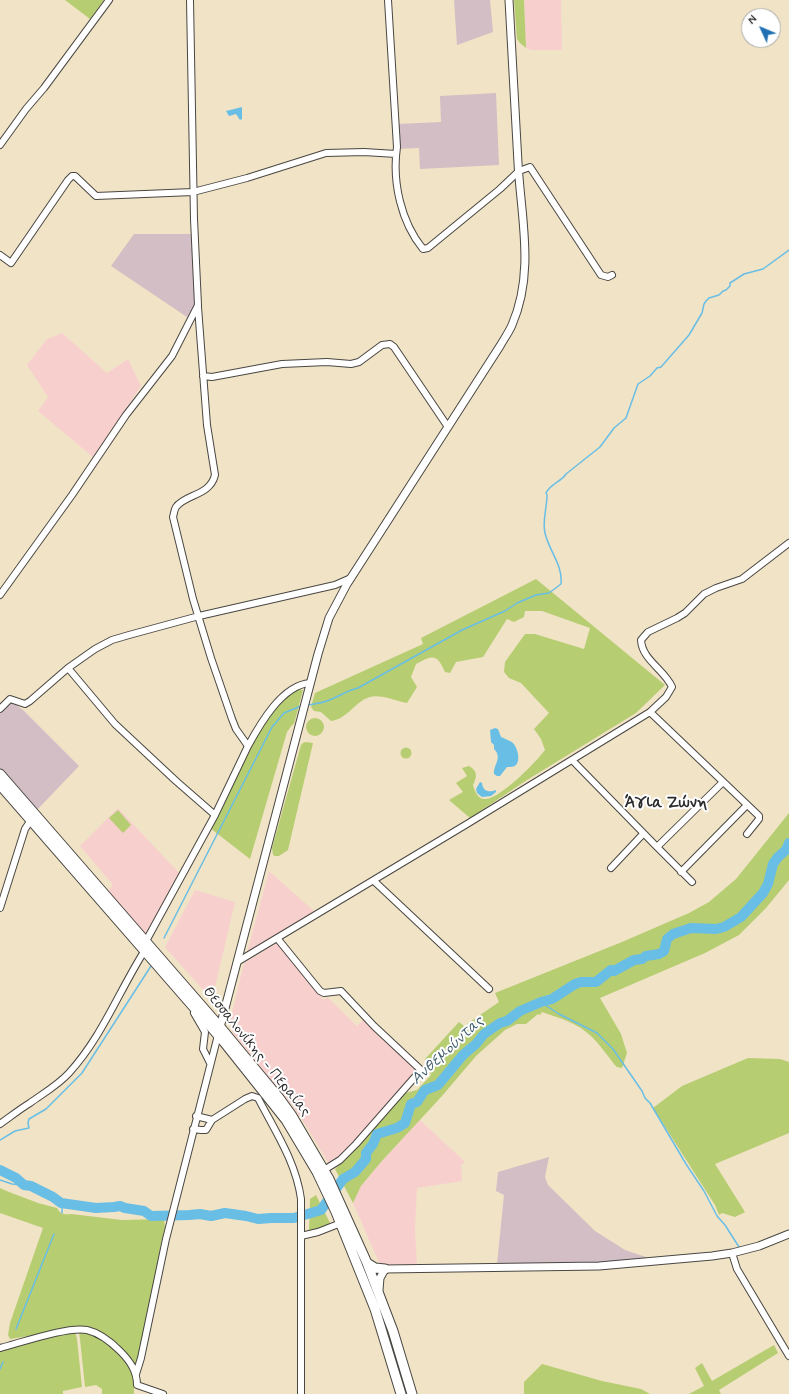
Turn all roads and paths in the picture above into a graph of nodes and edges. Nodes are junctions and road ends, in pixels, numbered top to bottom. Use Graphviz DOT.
graph roads {
  1 [pos="109,0"];
  2 [pos="190,0"];
  3 [pos="388,0"];
  4 [pos="509,0"];
  5 [pos="0,145"];
  6 [pos="396,154"];
  7 [pos="518,171"];
  8 [pos="194,192"];
  9 [pos="0,255"];
  10 [pos="612,275"];
  11 [pos="198,305"];
  12 [pos="203,376"];
  13 [pos="448,427"];
  14 [pos="789,543"];
  15 [pos="351,578"];
  16 [pos="330,586"];
  17 [pos="0,595"];
  18 [pos="340,597"];
  19 [pos="199,616"];
  20 [pos="68,668"];
  21 [pos="310,683"];
  22 [pos="0,709"];
  23 [pos="650,712"];
  24 [pos="248,746"];
  25 [pos="572,760"];
  26 [pos="0,774"];
  27 [pos="723,782"];
  28 [pos="0,785"];
  29 [pos="747,805"];
  30 [pos="214,815"];
  31 [pos="31,820"];
  32 [pos="643,834"];
  33 [pos="747,834"];
  34 [pos="657,847"];
  35 [pos="611,868"];
  36 [pos="681,872"];
  37 [pos="374,881"];
  38 [pos="692,882"];
  39 [pos="0,908"];
  40 [pos="277,938"];
  41 [pos="147,948"];
  42 [pos="237,962"];
  43 [pos="175,985"];
  44 [pos="489,989"];
  45 [pos="219,1031"];
  46 [pos="210,1063"];
  47 [pos="196,1116"];
  48 [pos="212,1120"];
  49 [pos="0,1124"];
  50 [pos="193,1128"];
  51 [pos="324,1170"];
  52 [pos="326,1182"];
  53 [pos="340,1210"];
  54 [pos="341,1223"];
  55 [pos="789,1234"];
  56 [pos="301,1236"];
  57 [pos="732,1253"];
  58 [pos="367,1263"];
  59 [pos="385,1269"];
  60 [pos="379,1292"];
  61 [pos="0,1348"];
  62 [pos="789,1356"];
  63 [pos="136,1374"];
  64 [pos="163,1394"];
  65 [pos="301,1394"];
  66 [pos="401,1394"];
  67 [pos="412,1394"];
  1 -- 5 [label="street"];
  2 -- 8 [label="street"];
  3 -- 6 [label="street"];
  4 -- 7 [label="street"];
  6 -- 7 [label="street"];
  6 -- 8 [label="street"];
  7 -- 10 [label="street"];
  7 -- 13 [label="street"];
  8 -- 9 [label="street"];
  8 -- 11 [label="street"];
  11 -- 12 [label="street"];
  11 -- 17 [label="street"];
  12 -- 13 [label="street"];
  12 -- 19 [label="street"];
  13 -- 15 [label="street"];
  14 -- 23 [label="street"];
  15 -- 16 [label="street"];
  15 -- 18 [label="street"];
  16 -- 18 [label="street"];
  16 -- 19 [label="street"];
  18 -- 21 [label="street"];
  19 -- 20 [label="street"];
  19 -- 24 [label="street"];
  20 -- 22 [label="street"];
  20 -- 30 [label="street"];
  21 -- 24 [label="street"];
  21 -- 42 [label="street"];
  23 -- 25 [label="street"];
  23 -- 27 [label="street"];
  24 -- 30 [label="street"];
  25 -- 32 [label="street"];
  25 -- 37 [label="street"];
  26 -- 41 [label="main road, Θεσσαλονίκης - Περαίας"];
  27 -- 29 [label="street"];
  27 -- 34 [label="street"];
  28 -- 31 [label="main road, Θεσσαλονίκης - Περαίας"];
  29 -- 33 [label="street"];
  29 -- 36 [label="street"];
  30 -- 41 [label="street"];
  31 -- 39 [label="street"];
  31 -- 41 [label="main road, Θεσσαλονίκης - Περαίας"];
  32 -- 34 [label="street"];
  32 -- 35 [label="street"];
  34 -- 36 [label="street"];
  36 -- 38 [label="street"];
  37 -- 40 [label="street"];
  37 -- 44 [label="street"];
  40 -- 42 [label="street"];
  40 -- 51 [label="street"];
  41 -- 43 [label="main road, Θεσσαλονίκης - Περαίας"];
  41 -- 45 [label="main road, Θεσσαλονίκης - Περαίας"];
  41 -- 49 [label="street"];
  42 -- 45 [label="street"];
  43 -- 45 [label="main road, Θεσσαλονίκης - Περαίας"];
  43 -- 46 [label="street"];
  45 -- 46 [label="street"];
  45 -- 51 [label="main road, Θεσσαλονίκης - Περαίας"];
  45 -- 52 [label="main road, Θεσσαλονίκης - Περαίας"];
  46 -- 47 [label="street"];
  47 -- 48 [label="street"];
  47 -- 50 [label="street"];
  48 -- 50 [label="street"];
  48 -- 56 [label="street"];
  50 -- 63 [label="street"];
  51 -- 52 [label="main road, Θεσσαλονίκης - Περαίας"];
  52 -- 53 [label="main road, Θεσσαλονίκης - Περαίας"];
  53 -- 54 [label="main road, Θεσσαλονίκης - Περαίας"];
  53 -- 58 [label="main road, Θεσσαλονίκης - Περαίας"];
  54 -- 56 [label="street"];
  54 -- 66 [label="main road, Θεσσαλονίκης - Περαίας"];
  55 -- 57 [label="street"];
  56 -- 65 [label="street"];
  57 -- 59 [label="street"];
  57 -- 62 [label="street"];
  58 -- 59 [label="main road"];
  58 -- 60 [label="main road, Θεσσαλονίκης - Περαίας"];
  59 -- 60 [label="street"];
  60 -- 67 [label="main road, Θεσσαλονίκης - Περαίας"];
  61 -- 63 [label="street"];
  63 -- 64 [label="street"];
}
